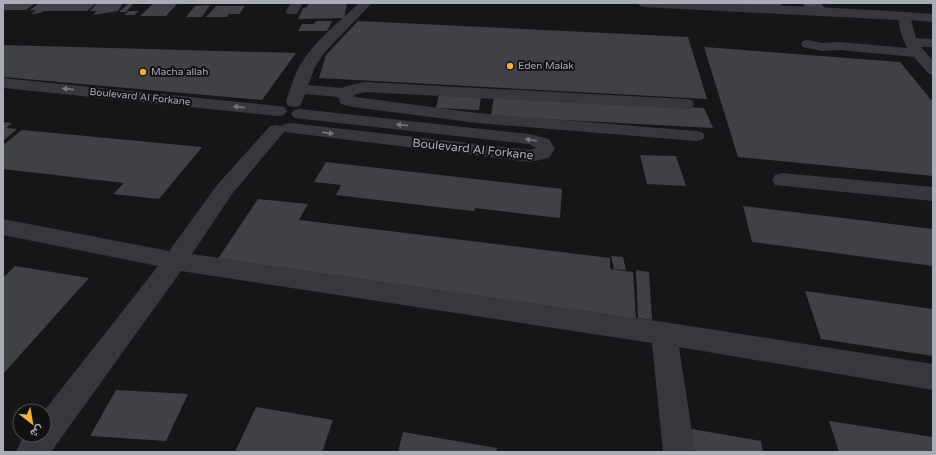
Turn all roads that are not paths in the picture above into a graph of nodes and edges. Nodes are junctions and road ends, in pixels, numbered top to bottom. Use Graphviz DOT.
graph roads {
  1 [pos="366,3"];
  2 [pos="644,3"];
  3 [pos="904,17"];
  4 [pos="933,18"];
  5 [pos="933,43"];
  6 [pos="808,44"];
  7 [pos="914,47"];
  8 [pos="933,70"];
  9 [pos="3,83"];
  10 [pos="299,90"];
  11 [pos="346,93"];
  12 [pos="3,96"];
  13 [pos="686,104"];
  14 [pos="284,120"];
  15 [pos="696,136"];
  16 [pos="782,180"];
  17 [pos="933,194"];
  18 [pos="3,227"];
  19 [pos="175,261"];
  20 [pos="664,333"];
  21 [pos="933,376"];
  22 [pos="32,452"];
  23 [pos="679,452"];
  1 -- 10 [label="street"];
  2 -- 3 [label="street"];
  3 -- 4 [label="street"];
  3 -- 7 [label="street"];
  5 -- 7 [label="street"];
  6 -- 7 [label="street"];
  7 -- 8 [label="street"];
  14 -- 9 [label="street, Boulevard Al Forkane, one-way"];
  10 -- 11 [label="street"];
  10 -- 14 [label="street"];
  11 -- 13 [label="street"];
  11 -- 15 [label="street"];
  12 -- 14 [label="street, Boulevard Al Forkane"];
  14 -- 14 [label="street, Boulevard Al Forkane, one-way"];
  14 -- 19 [label="street"];
  16 -- 17 [label="street"];
  18 -- 19 [label="street"];
  19 -- 20 [label="street"];
  19 -- 22 [label="street"];
  20 -- 21 [label="street"];
  20 -- 23 [label="street"];
}
